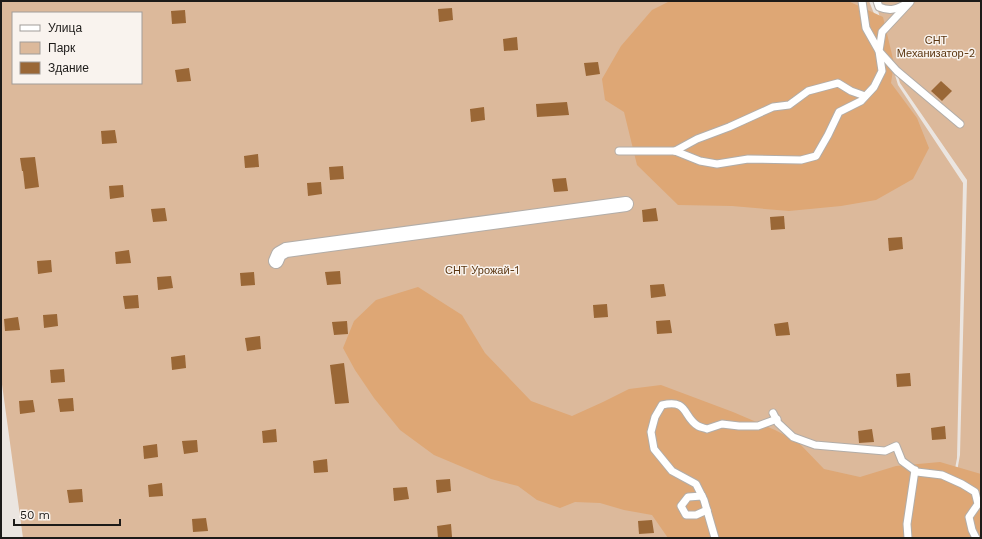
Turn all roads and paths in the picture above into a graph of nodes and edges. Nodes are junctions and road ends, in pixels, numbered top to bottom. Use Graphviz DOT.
graph roads {
  1 [pos="862,1"];
  2 [pos="877,1"];
  3 [pos="910,1"];
  4 [pos="879,51"];
  5 [pos="866,96"];
  6 [pos="960,124"];
  7 [pos="619,150"];
  8 [pos="675,151"];
  9 [pos="626,204"];
  10 [pos="276,261"];
  11 [pos="773,413"];
  12 [pos="777,420"];
  13 [pos="914,470"];
  14 [pos="702,496"];
  15 [pos="708,510"];
  16 [pos="715,538"];
  17 [pos="908,538"];
  18 [pos="976,538"];
  1 -- 4 [label="lane"];
  2 -- 3 [label="lane"];
  3 -- 4 [label="lane"];
  4 -- 5 [label="lane"];
  4 -- 6 [label="lane"];
  5 -- 8 [label="lane"];
  5 -- 8 [label="lane"];
  7 -- 8 [label="lane"];
  9 -- 10 [label="street"];
  11 -- 12 [label="lane"];
  12 -- 13 [label="lane"];
  12 -- 14 [label="lane"];
  13 -- 17 [label="lane"];
  13 -- 18 [label="lane"];
  14 -- 15 [label="lane"];
  14 -- 15 [label="lane"];
  15 -- 16 [label="lane"];
}
